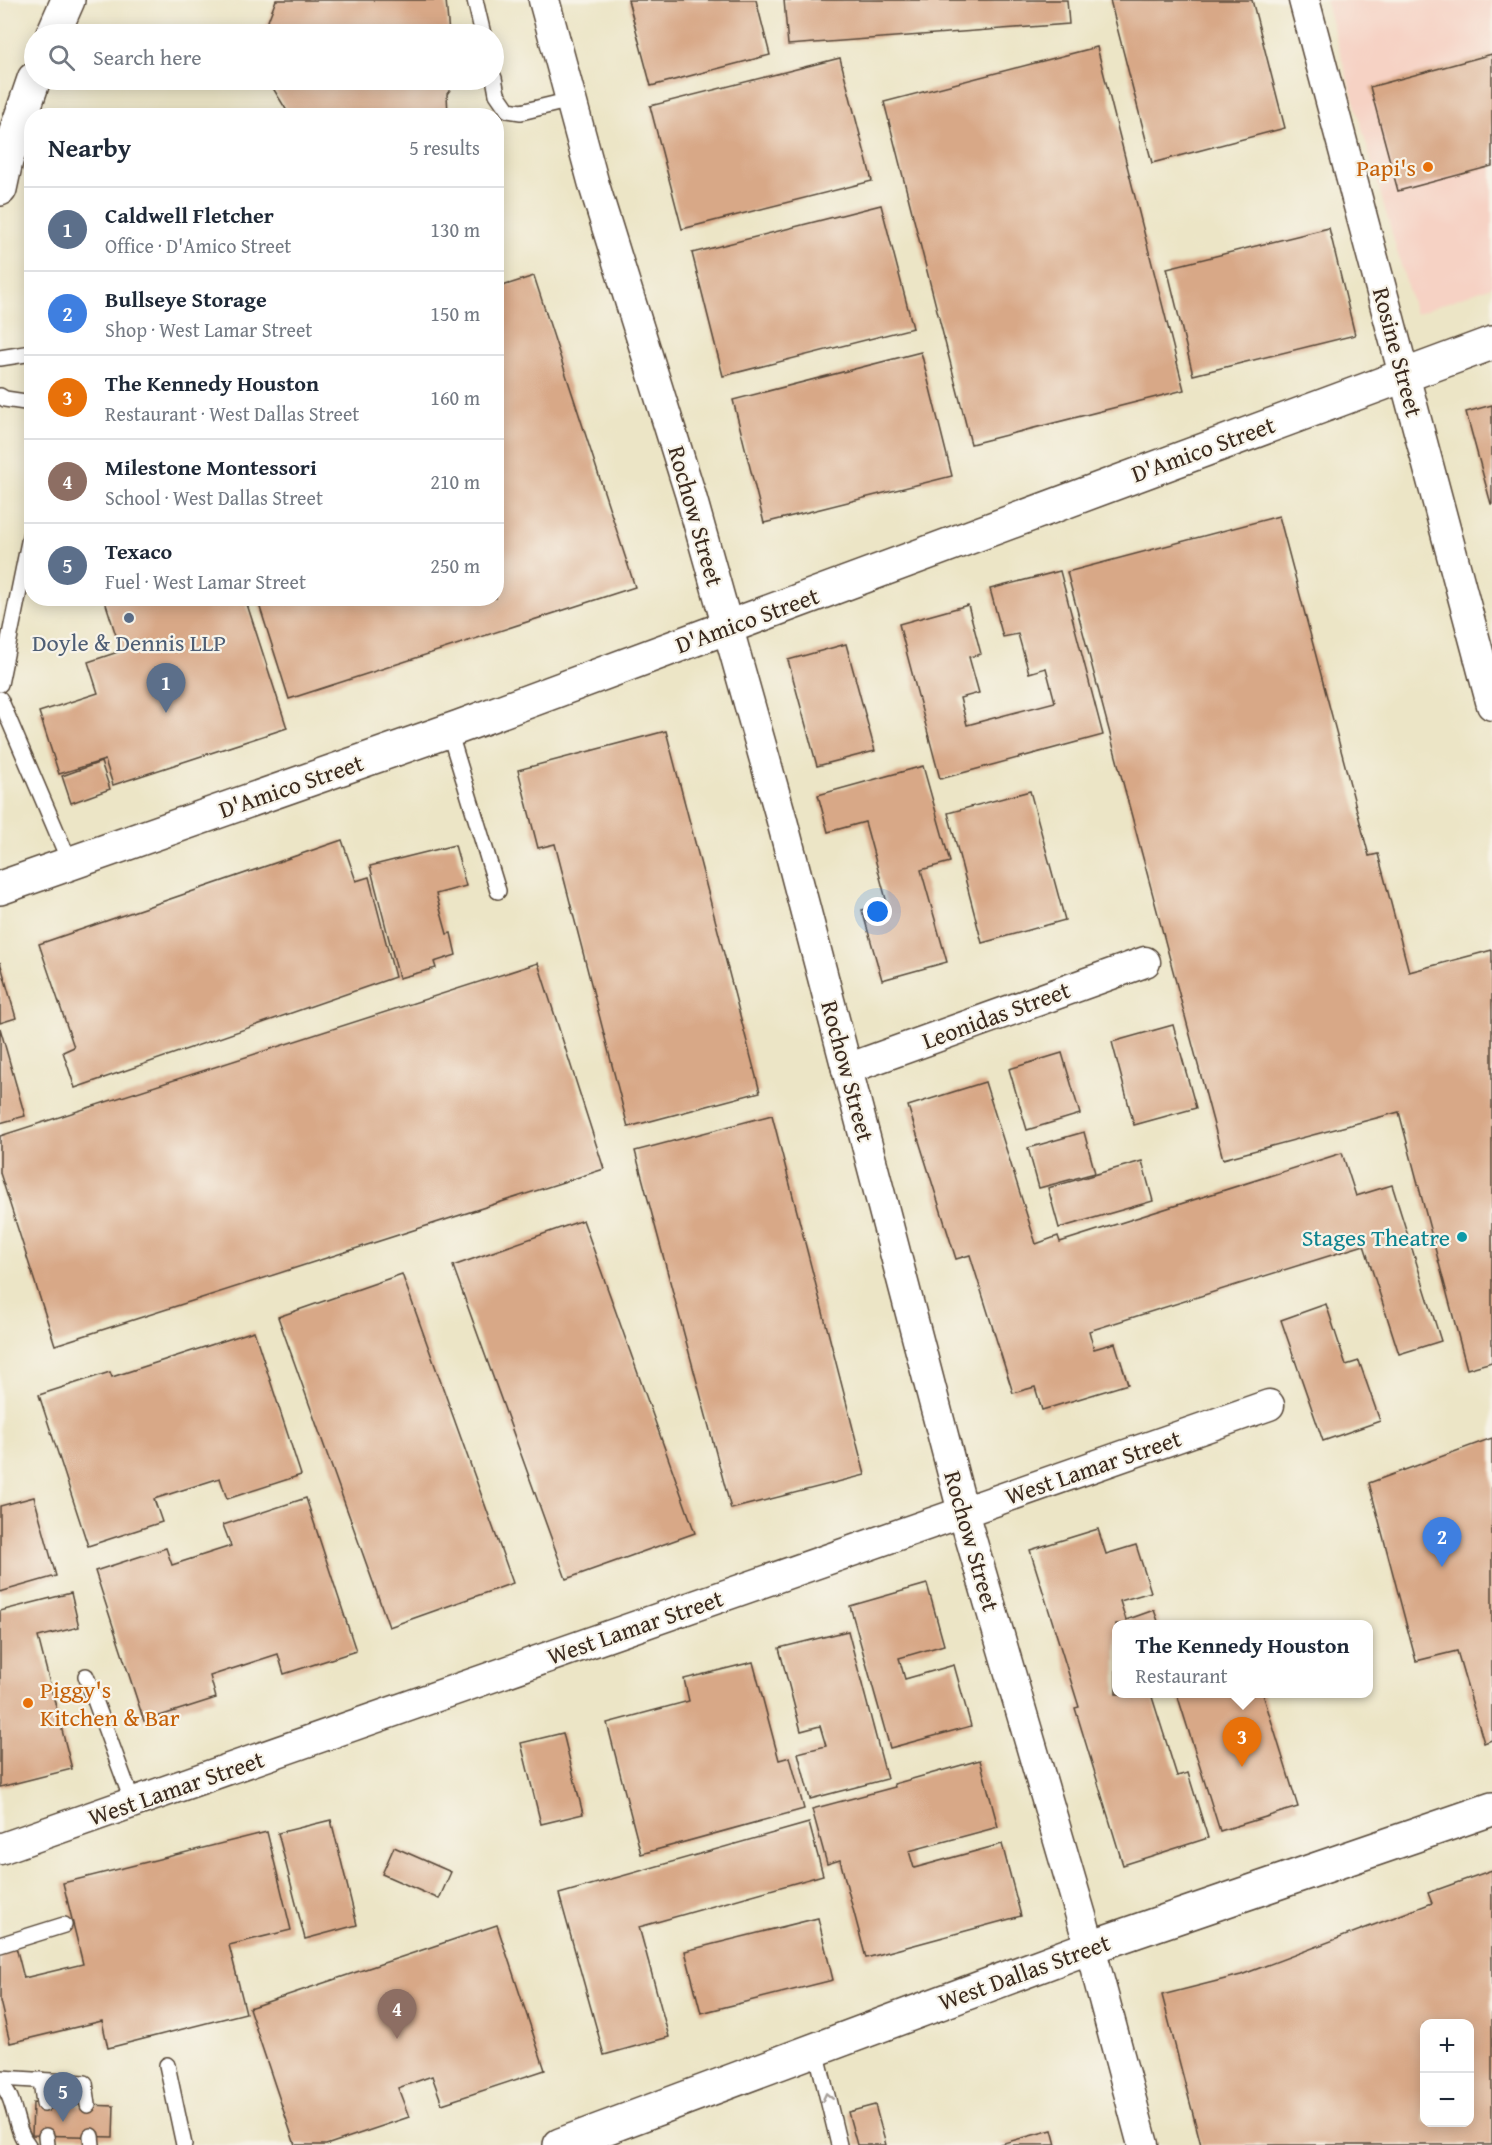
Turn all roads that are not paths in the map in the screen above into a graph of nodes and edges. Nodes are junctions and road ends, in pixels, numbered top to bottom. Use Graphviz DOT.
graph roads {
  1 [pos="68,0"];
  2 [pos="475,0"];
  3 [pos="544,0"];
  4 [pos="1304,0"];
  5 [pos="57,24"];
  6 [pos="481,24"];
  7 [pos="31,90"];
  8 [pos="496,90"];
  9 [pos="571,100"];
  10 [pos="24,108"];
  11 [pos="24,109"];
  12 [pos="0,189"];
  13 [pos="1492,343"];
  14 [pos="24,354"];
  15 [pos="0,358"];
  16 [pos="1404,374"];
  17 [pos="0,396"];
  18 [pos="24,402"];
  19 [pos="24,566"];
  20 [pos="728,627"];
  21 [pos="0,684"];
  22 [pos="0,699"];
  23 [pos="1492,705"];
  24 [pos="449,731"];
  25 [pos="70,863"];
  26 [pos="0,888"];
  27 [pos="498,891"];
  28 [pos="1146,962"];
  29 [pos="847,1069"];
  30 [pos="1269,1405"];
  31 [pos="963,1512"];
  32 [pos="86,1676"];
  33 [pos="133,1803"];
  34 [pos="1492,1809"];
  35 [pos="0,1849"];
  36 [pos="64,1925"];
  37 [pos="0,1945"];
  38 [pos="1090,1947"];
  39 [pos="816,2050"];
  40 [pos="167,2065"];
  41 [pos="0,2078"];
  42 [pos="41,2080"];
  43 [pos="0,2083"];
  44 [pos="44,2104"];
  45 [pos="88,2105"];
  46 [pos="28,2145"];
  47 [pos="184,2145"];
  48 [pos="560,2145"];
  49 [pos="839,2145"];
  50 [pos="1143,2145"];
  1 -- 5 [label="street"];
  2 -- 6 [label="lane"];
  3 -- 9 [label="street, Rochow Street"];
  4 -- 16 [label="street, Rosine Street"];
  7 -- 10 [label="street"];
  8 -- 9 [label="lane"];
  9 -- 20 [label="street, Rochow Street"];
  11 -- 12 [label="street"];
  13 -- 16 [label="street, D'Amico Street"];
  14 -- 15 [label="lane"];
  16 -- 20 [label="street, D'Amico Street"];
  16 -- 23 [label="street, Rosine Street"];
  17 -- 18 [label="lane"];
  19 -- 21 [label="lane"];
  20 -- 24 [label="street, D'Amico Street"];
  20 -- 29 [label="street, Rochow Street"];
  22 -- 25 [label="lane"];
  24 -- 25 [label="street, D'Amico Street"];
  24 -- 27 [label="lane"];
  25 -- 26 [label="street, D'Amico Street"];
  28 -- 29 [label="street, Leonidas Street"];
  29 -- 31 [label="street, Rochow Street"];
  30 -- 31 [label="street, West Lamar Street"];
  31 -- 33 [label="street, West Lamar Street"];
  31 -- 38 [label="street, Rochow Street"];
  32 -- 33 [label="lane"];
  33 -- 35 [label="street, West Lamar Street"];
  34 -- 38 [label="street, West Dallas Street"];
  36 -- 37 [label="lane"];
  38 -- 39 [label="street, West Dallas Street"];
  38 -- 50 [label="street, Rochow Street"];
  39 -- 48 [label="street, West Dallas Street"];
  49 -- 39 [label="lane, one-way"];
  40 -- 47 [label="lane"];
  41 -- 42 [label="lane"];
  42 -- 44 [label="lane"];
  42 -- 45 [label="lane"];
  43 -- 46 [label="lane"];
}
